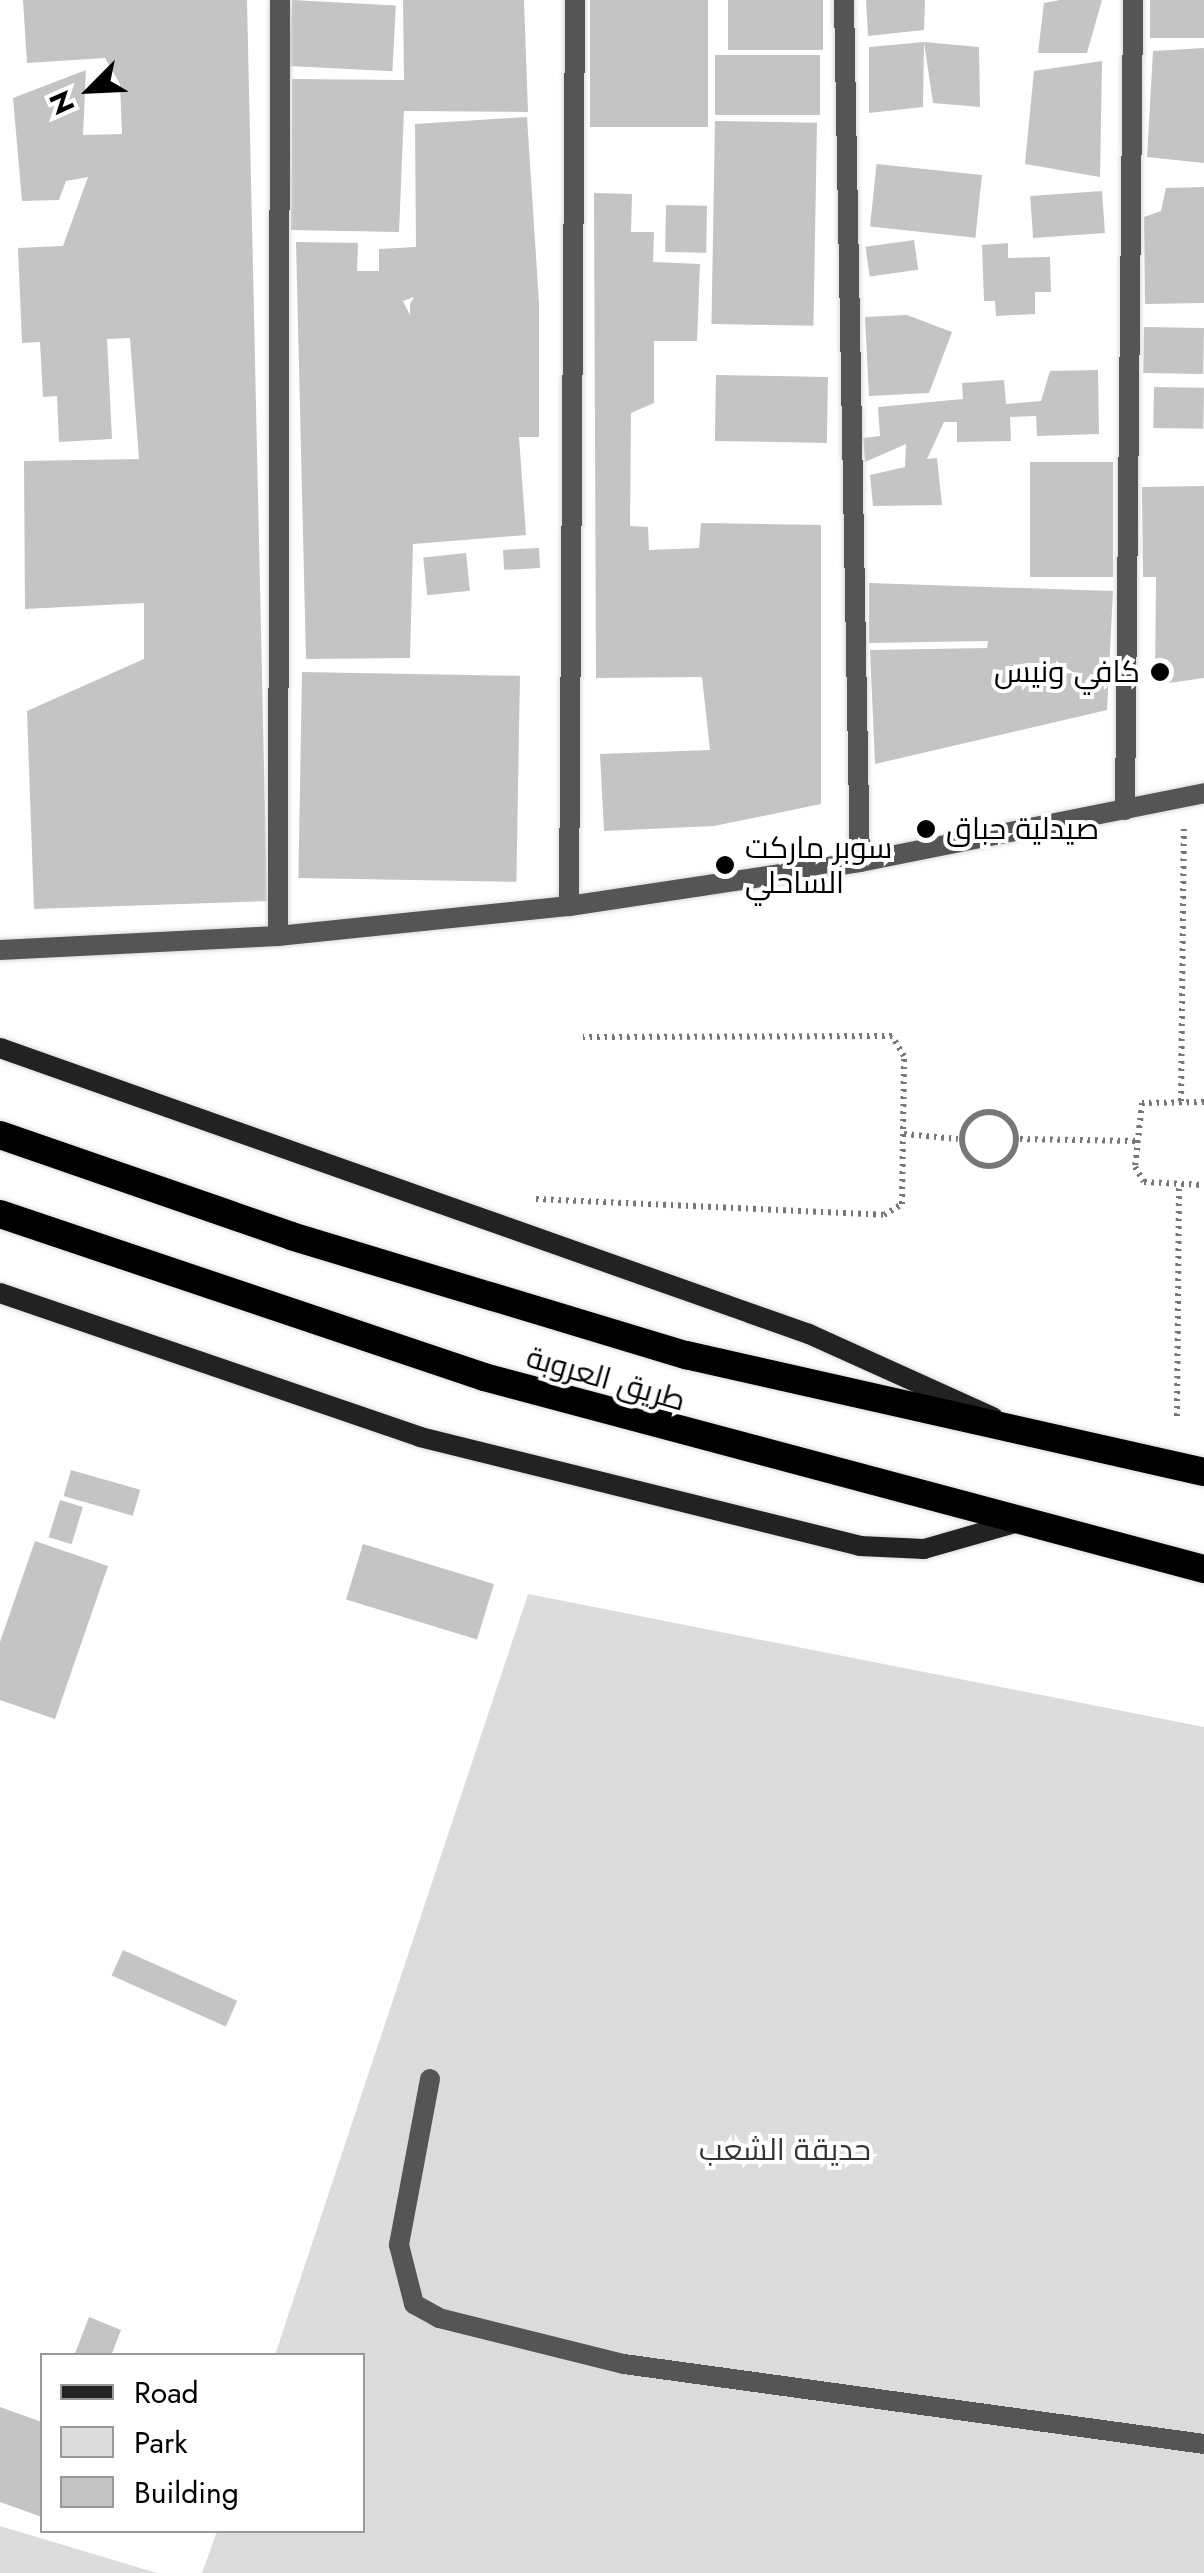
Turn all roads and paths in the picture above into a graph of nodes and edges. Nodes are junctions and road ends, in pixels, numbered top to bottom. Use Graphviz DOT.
graph roads {
  1 [pos="280,0"];
  2 [pos="576,0"];
  3 [pos="844,0"];
  4 [pos="1133,0"];
  5 [pos="1194,796"];
  6 [pos="1125,810"];
  7 [pos="860,862"];
  8 [pos="569,906"];
  9 [pos="278,936"];
  10 [pos="0,950"];
  11 [pos="584,1037"];
  12 [pos="0,1048"];
  13 [pos="1181,1101"];
  14 [pos="1204,1102"];
  15 [pos="0,1134"];
  16 [pos="904,1134"];
  17 [pos="958,1138"];
  18 [pos="1020,1139"];
  19 [pos="1137,1141"];
  20 [pos="1180,1184"];
  21 [pos="1204,1185"];
  22 [pos="518,1196"];
  23 [pos="0,1214"];
  24 [pos="0,1293"];
  25 [pos="1177,1416"];
  26 [pos="1035,1439"];
  27 [pos="1204,1472"];
  28 [pos="1014,1523"];
  29 [pos="1204,1569"];
  30 [pos="430,2079"];
  31 [pos="1204,2444"];
  1 -- 9 [label="street"];
  2 -- 8 [label="street"];
  3 -- 7 [label="street"];
  4 -- 6 [label="street"];
  5 -- 6 [label="street"];
  5 -- 13 [label="path"];
  6 -- 7 [label="street"];
  7 -- 8 [label="street"];
  8 -- 9 [label="street"];
  9 -- 10 [label="street"];
  11 -- 16 [label="path"];
  12 -- 26 [label="main road"];
  13 -- 14 [label="path"];
  13 -- 19 [label="path"];
  15 -- 26 [label="highway, طريق العروبة"];
  16 -- 17 [label="path"];
  16 -- 22 [label="path"];
  17 -- 18 [label="path"];
  17 -- 18 [label="path"];
  18 -- 19 [label="path"];
  19 -- 20 [label="path"];
  20 -- 21 [label="path"];
  20 -- 25 [label="path"];
  23 -- 28 [label="highway, طريق العروبة"];
  24 -- 28 [label="main road"];
  26 -- 27 [label="highway, طريق العروبة"];
  28 -- 29 [label="highway, طريق العروبة"];
  30 -- 31 [label="street"];
}
